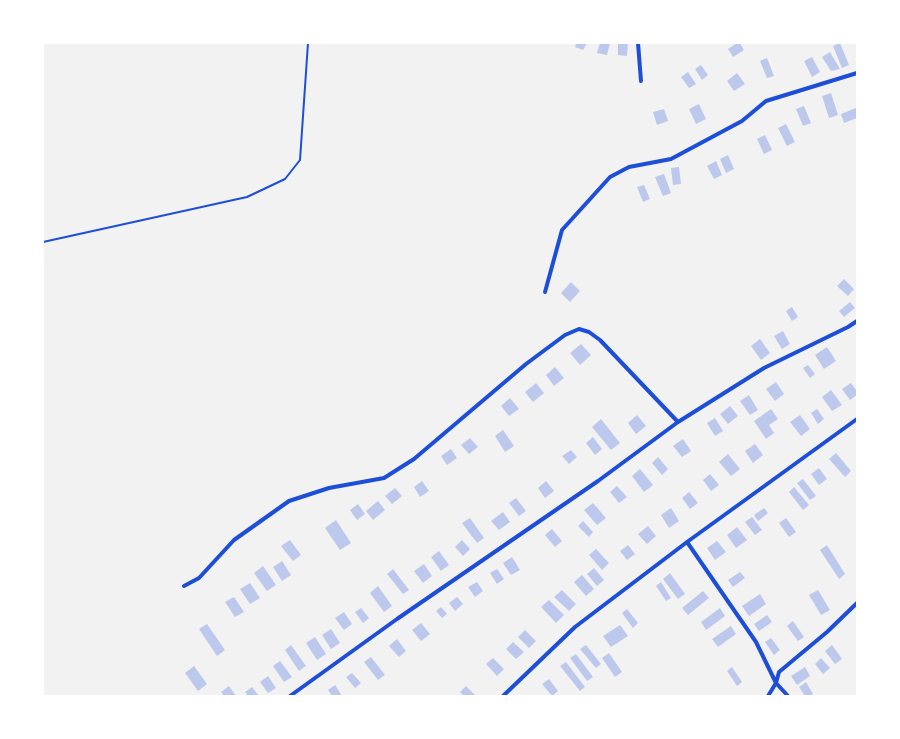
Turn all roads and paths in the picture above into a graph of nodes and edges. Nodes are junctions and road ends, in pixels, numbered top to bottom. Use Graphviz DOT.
graph roads {
  1 [pos="308,43"];
  2 [pos="638,43"];
  3 [pos="857,73"];
  4 [pos="641,81"];
  5 [pos="43,242"];
  6 [pos="545,292"];
  7 [pos="857,321"];
  8 [pos="857,419"];
  9 [pos="678,422"];
  10 [pos="687,542"];
  11 [pos="184,586"];
  12 [pos="857,603"];
  13 [pos="776,683"];
  14 [pos="290,696"];
  15 [pos="504,696"];
  16 [pos="768,696"];
  17 [pos="788,696"];
  1 -- 5 [label="lane"];
  2 -- 4 [label="street"];
  3 -- 6 [label="street"];
  7 -- 9 [label="street"];
  8 -- 10 [label="street"];
  9 -- 11 [label="street"];
  9 -- 14 [label="street"];
  10 -- 13 [label="street"];
  10 -- 15 [label="street"];
  12 -- 13 [label="street"];
  13 -- 16 [label="street"];
  13 -- 17 [label="street"];
}
